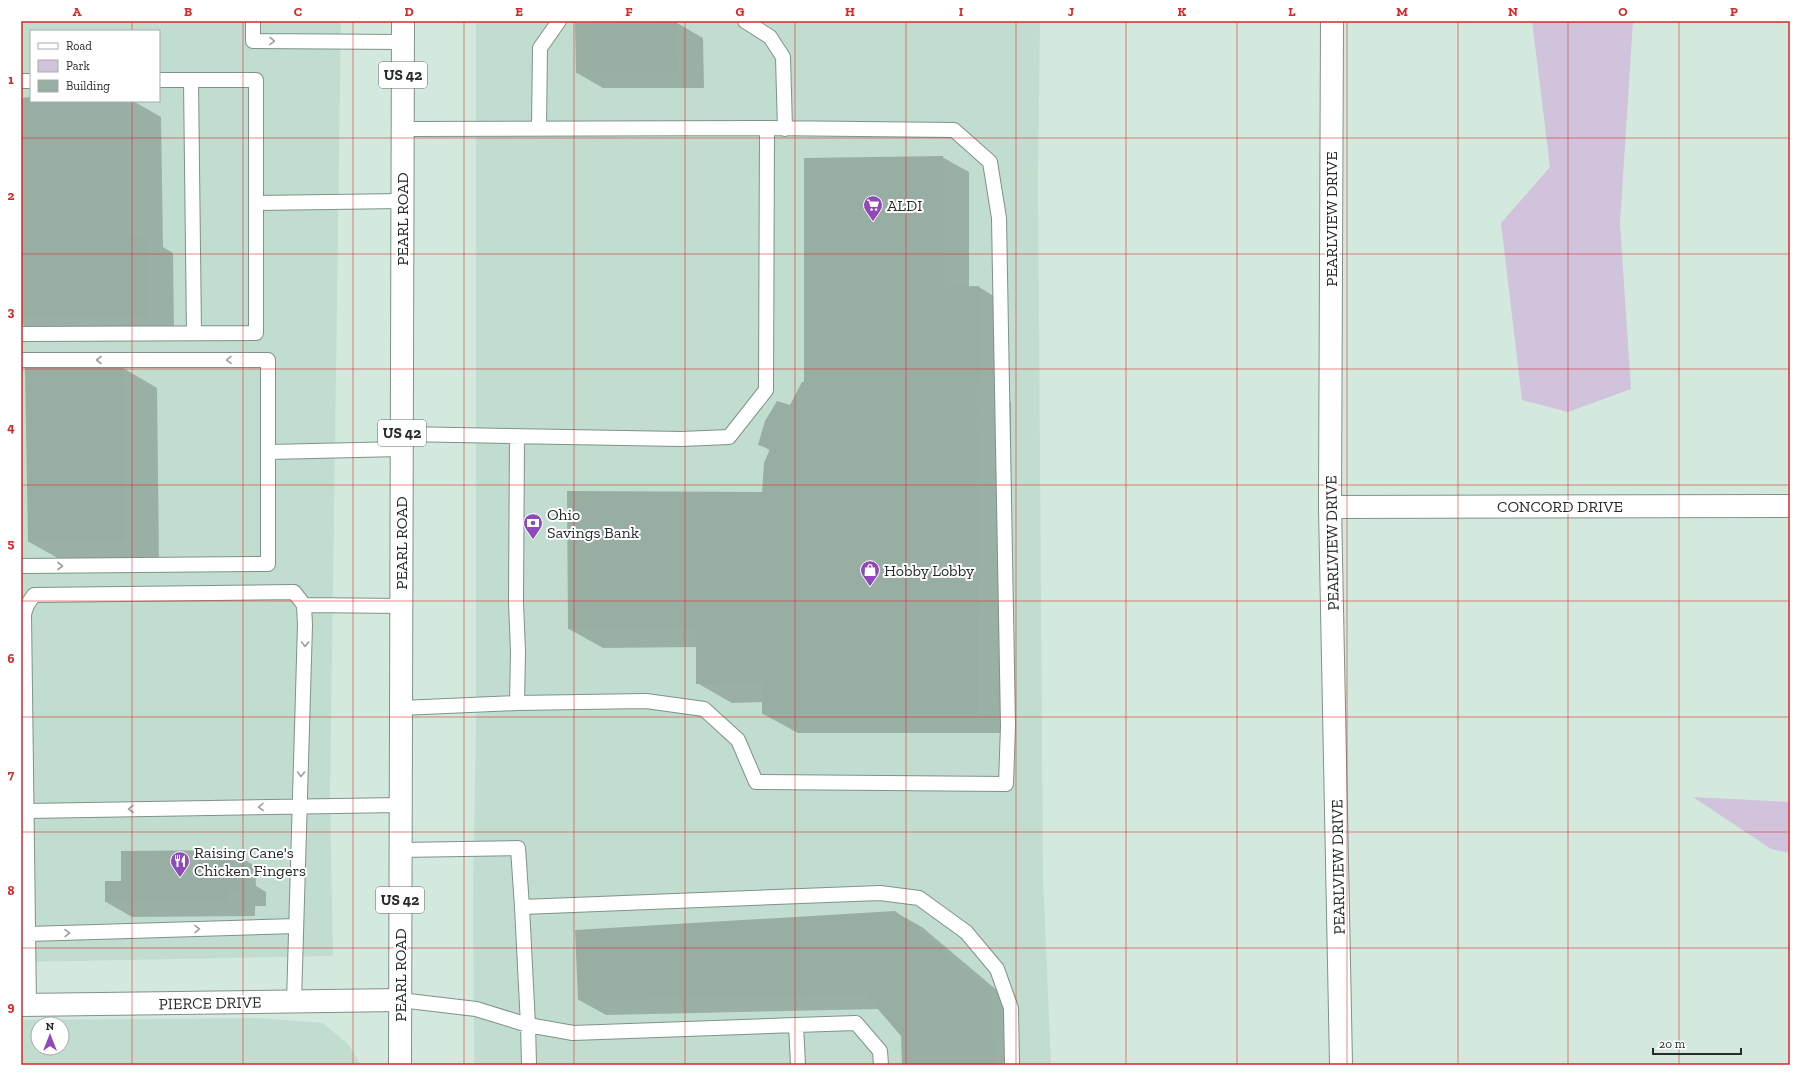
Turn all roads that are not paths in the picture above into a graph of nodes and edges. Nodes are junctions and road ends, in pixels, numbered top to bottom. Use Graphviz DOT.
graph roads {
  1 [pos="253,21"];
  2 [pos="559,21"];
  3 [pos="745,21"];
  4 [pos="1332,21"];
  5 [pos="403,32"];
  6 [pos="160,80"];
  7 [pos="191,80"];
  8 [pos="539,127"];
  9 [pos="767,128"];
  10 [pos="402,129"];
  11 [pos="785,129"];
  12 [pos="402,201"];
  13 [pos="256,203"];
  14 [pos="194,333"];
  15 [pos="21,334"];
  16 [pos="21,360"];
  17 [pos="517,436"];
  18 [pos="402,442"];
  19 [pos="268,452"];
  20 [pos="1790,506"];
  21 [pos="1330,507"];
  22 [pos="21,566"];
  23 [pos="304,605"];
  24 [pos="401,606"];
  25 [pos="517,703"];
  26 [pos="401,708"];
  27 [pos="401,805"];
  28 [pos="300,806"];
  29 [pos="26,811"];
  30 [pos="400,850"];
  31 [pos="522,907"];
  32 [pos="296,926"];
  33 [pos="28,934"];
  34 [pos="400,1000"];
  35 [pos="294,1002"];
  36 [pos="25,1005"];
  37 [pos="528,1025"];
  38 [pos="796,1025"];
  39 [pos="400,1065"];
  40 [pos="529,1065"];
  41 [pos="798,1065"];
  42 [pos="881,1065"];
  43 [pos="1012,1065"];
  44 [pos="1341,1065"];
  1 -- 5 [label="lane, one-way"];
  2 -- 8 [label="lane"];
  3 -- 11 [label="lane"];
  4 -- 21 [label="street, PEARLVIEW DRIVE"];
  5 -- 10 [label="street, PEARL ROAD / US 42"];
  6 -- 7 [label="lane"];
  7 -- 13 [label="lane"];
  7 -- 14 [label="lane"];
  8 -- 9 [label="lane"];
  8 -- 10 [label="lane"];
  9 -- 11 [label="lane"];
  9 -- 17 [label="lane"];
  10 -- 12 [label="street, PEARL ROAD / US 42"];
  11 -- 25 [label="lane"];
  12 -- 13 [label="lane"];
  12 -- 18 [label="street, PEARL ROAD / US 42"];
  13 -- 14 [label="lane"];
  14 -- 15 [label="lane"];
  19 -- 16 [label="lane, one-way"];
  17 -- 18 [label="lane"];
  17 -- 25 [label="lane"];
  18 -- 19 [label="lane"];
  18 -- 24 [label="street, PEARL ROAD / US 42"];
  22 -- 19 [label="lane, one-way"];
  20 -- 21 [label="street, CONCORD DRIVE"];
  21 -- 44 [label="street, PEARLVIEW DRIVE"];
  23 -- 24 [label="lane"];
  23 -- 28 [label="lane, one-way"];
  23 -- 29 [label="lane"];
  24 -- 26 [label="street, PEARL ROAD / US 42"];
  25 -- 26 [label="lane"];
  26 -- 27 [label="street, PEARL ROAD / US 42"];
  27 -- 28 [label="lane"];
  27 -- 30 [label="street, PEARL ROAD / US 42"];
  28 -- 29 [label="lane, one-way"];
  28 -- 32 [label="lane"];
  29 -- 33 [label="lane"];
  30 -- 31 [label="lane"];
  30 -- 34 [label="street, PEARL ROAD / US 42"];
  31 -- 37 [label="lane"];
  31 -- 43 [label="lane"];
  33 -- 32 [label="lane, one-way"];
  32 -- 35 [label="lane"];
  33 -- 36 [label="lane"];
  34 -- 35 [label="street, PIERCE DRIVE"];
  34 -- 37 [label="lane"];
  34 -- 39 [label="street, PEARL ROAD / US 42"];
  35 -- 36 [label="street, PIERCE DRIVE"];
  37 -- 38 [label="lane"];
  37 -- 40 [label="lane"];
  38 -- 41 [label="lane"];
  38 -- 42 [label="lane"];
}
